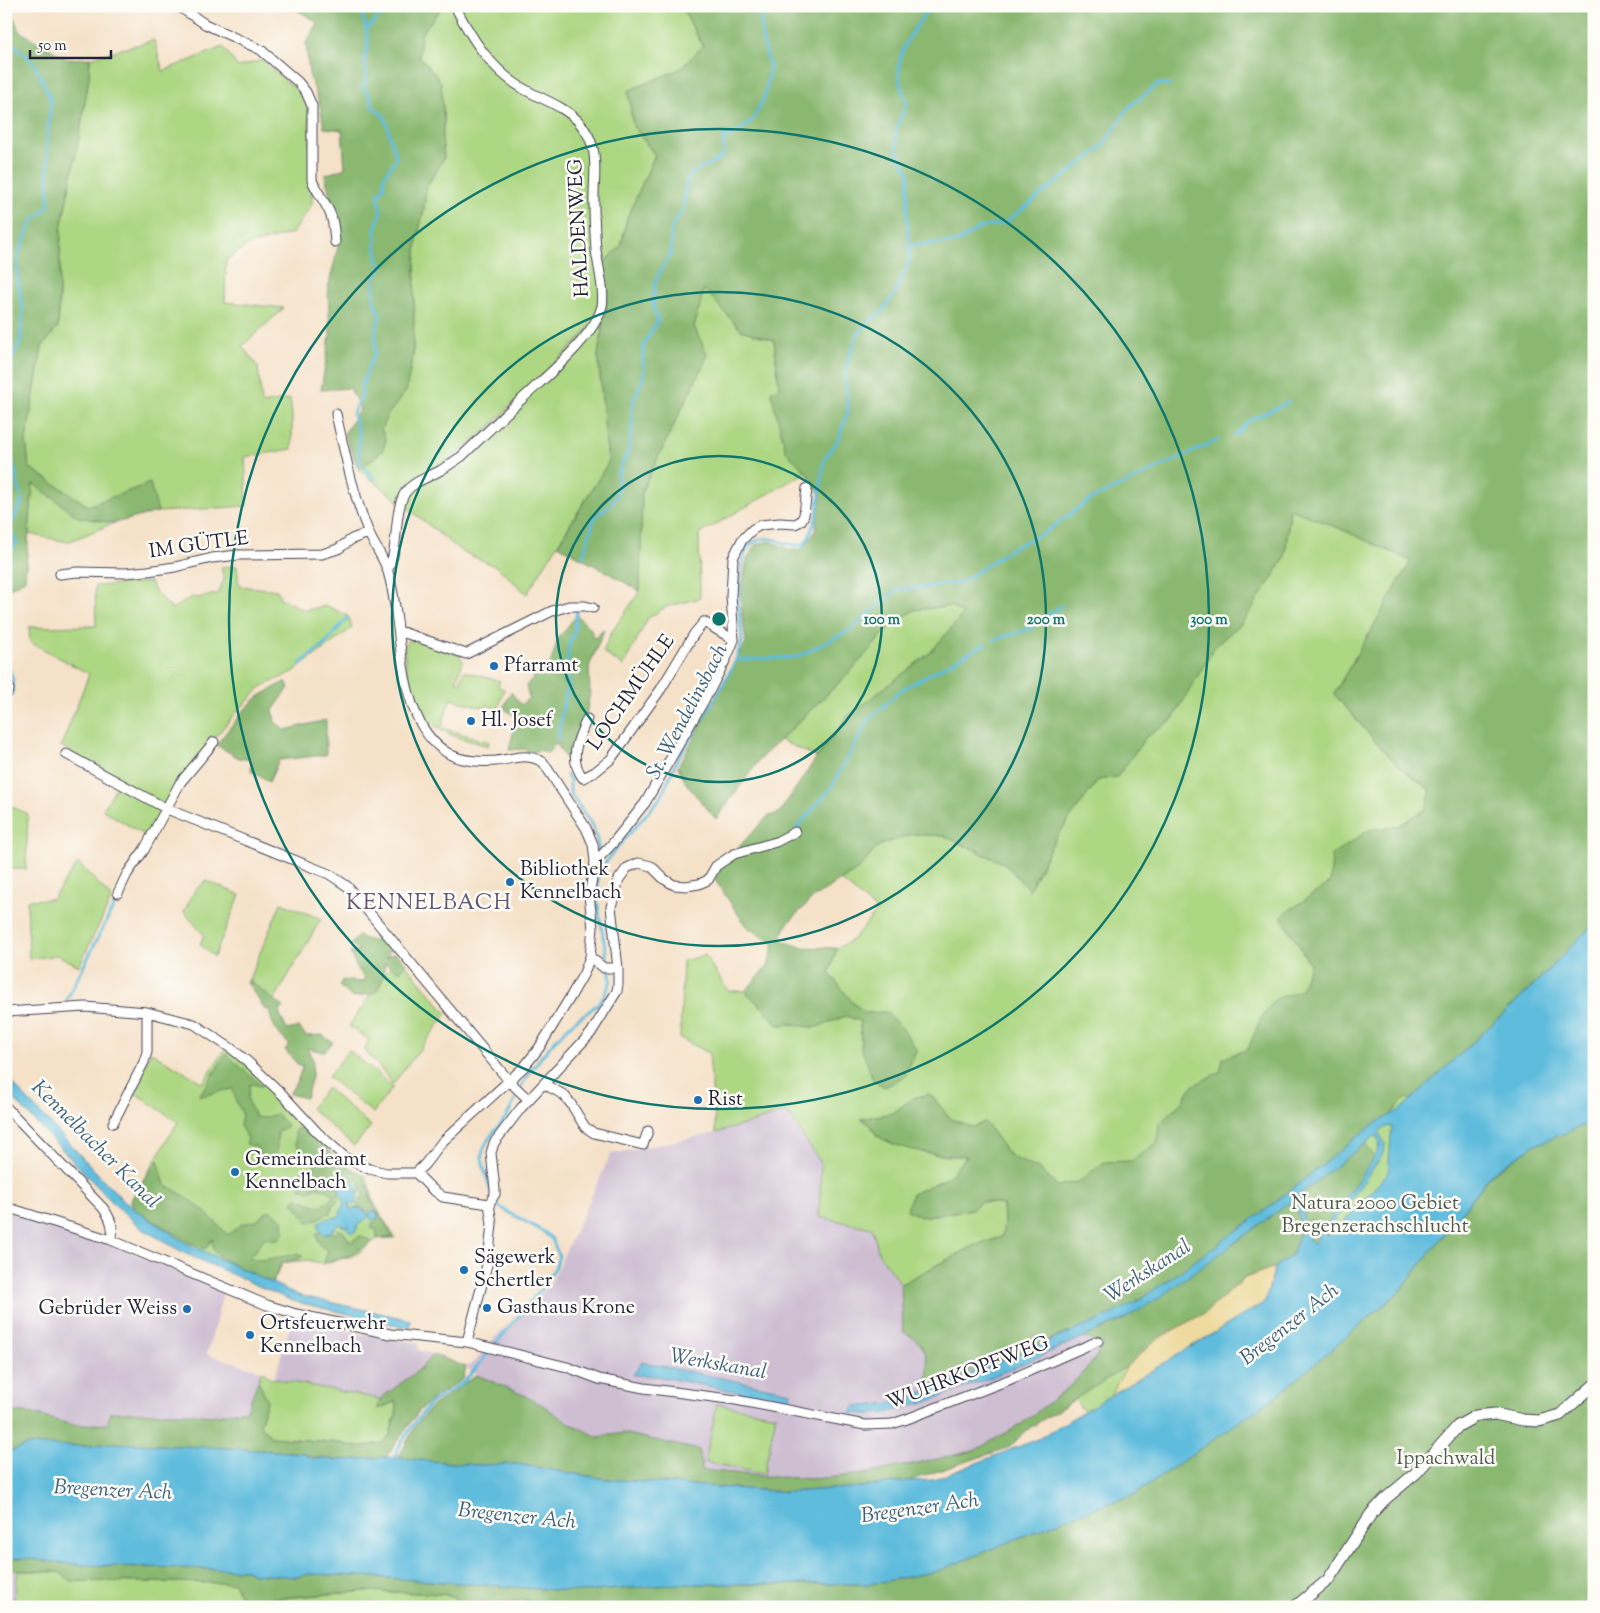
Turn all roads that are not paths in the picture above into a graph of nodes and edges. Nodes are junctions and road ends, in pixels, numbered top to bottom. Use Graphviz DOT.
graph roads {
  1 [pos="178,6"];
  2 [pos="455,6"];
  3 [pos="335,242"];
  4 [pos="336,414"];
  5 [pos="808,488"];
  6 [pos="368,533"];
  7 [pos="388,569"];
  8 [pos="60,574"];
  9 [pos="593,608"];
  10 [pos="399,631"];
  11 [pos="734,640"];
  12 [pos="7,677"];
  13 [pos="6,695"];
  14 [pos="588,719"];
  15 [pos="214,742"];
  16 [pos="66,754"];
  17 [pos="167,809"];
  18 [pos="795,832"];
  19 [pos="595,862"];
  20 [pos="118,893"];
  21 [pos="590,957"];
  22 [pos="612,968"];
  23 [pos="6,1012"];
  24 [pos="147,1012"];
  25 [pos="511,1083"];
  26 [pos="544,1084"];
  27 [pos="527,1098"];
  28 [pos="6,1107"];
  29 [pos="113,1123"];
  30 [pos="648,1131"];
  31 [pos="416,1173"];
  32 [pos="492,1200"];
  33 [pos="6,1207"];
  34 [pos="111,1240"];
  35 [pos="1098,1341"];
  36 [pos="466,1342"];
  37 [pos="1594,1385"];
  38 [pos="1295,1607"];
  1 -- 3 [label="street"];
  2 -- 7 [label="street, HALDENWEG"];
  4 -- 6 [label="street"];
  5 -- 11 [label="street"];
  6 -- 7 [label="street"];
  6 -- 8 [label="street, IM GÜTLE"];
  7 -- 10 [label="street"];
  9 -- 10 [label="street"];
  10 -- 19 [label="street"];
  11 -- 14 [label="street, LOCHMÜHLE"];
  11 -- 19 [label="street"];
  12 -- 13 [label="street"];
  15 -- 17 [label="street"];
  16 -- 17 [label="street"];
  17 -- 20 [label="street"];
  17 -- 25 [label="street"];
  18 -- 22 [label="street"];
  19 -- 21 [label="street"];
  21 -- 22 [label="street"];
  21 -- 25 [label="street"];
  22 -- 26 [label="street"];
  23 -- 24 [label="street"];
  24 -- 29 [label="street"];
  24 -- 31 [label="street"];
  25 -- 27 [label="street"];
  25 -- 31 [label="street"];
  26 -- 27 [label="street"];
  26 -- 30 [label="street"];
  27 -- 32 [label="street"];
  28 -- 34 [label="street"];
  31 -- 32 [label="street"];
  32 -- 36 [label="street"];
  33 -- 34 [label="street, WUHRKOPFWEG"];
  34 -- 36 [label="street, WUHRKOPFWEG"];
  35 -- 36 [label="street, WUHRKOPFWEG"];
  37 -- 38 [label="street"];
}
